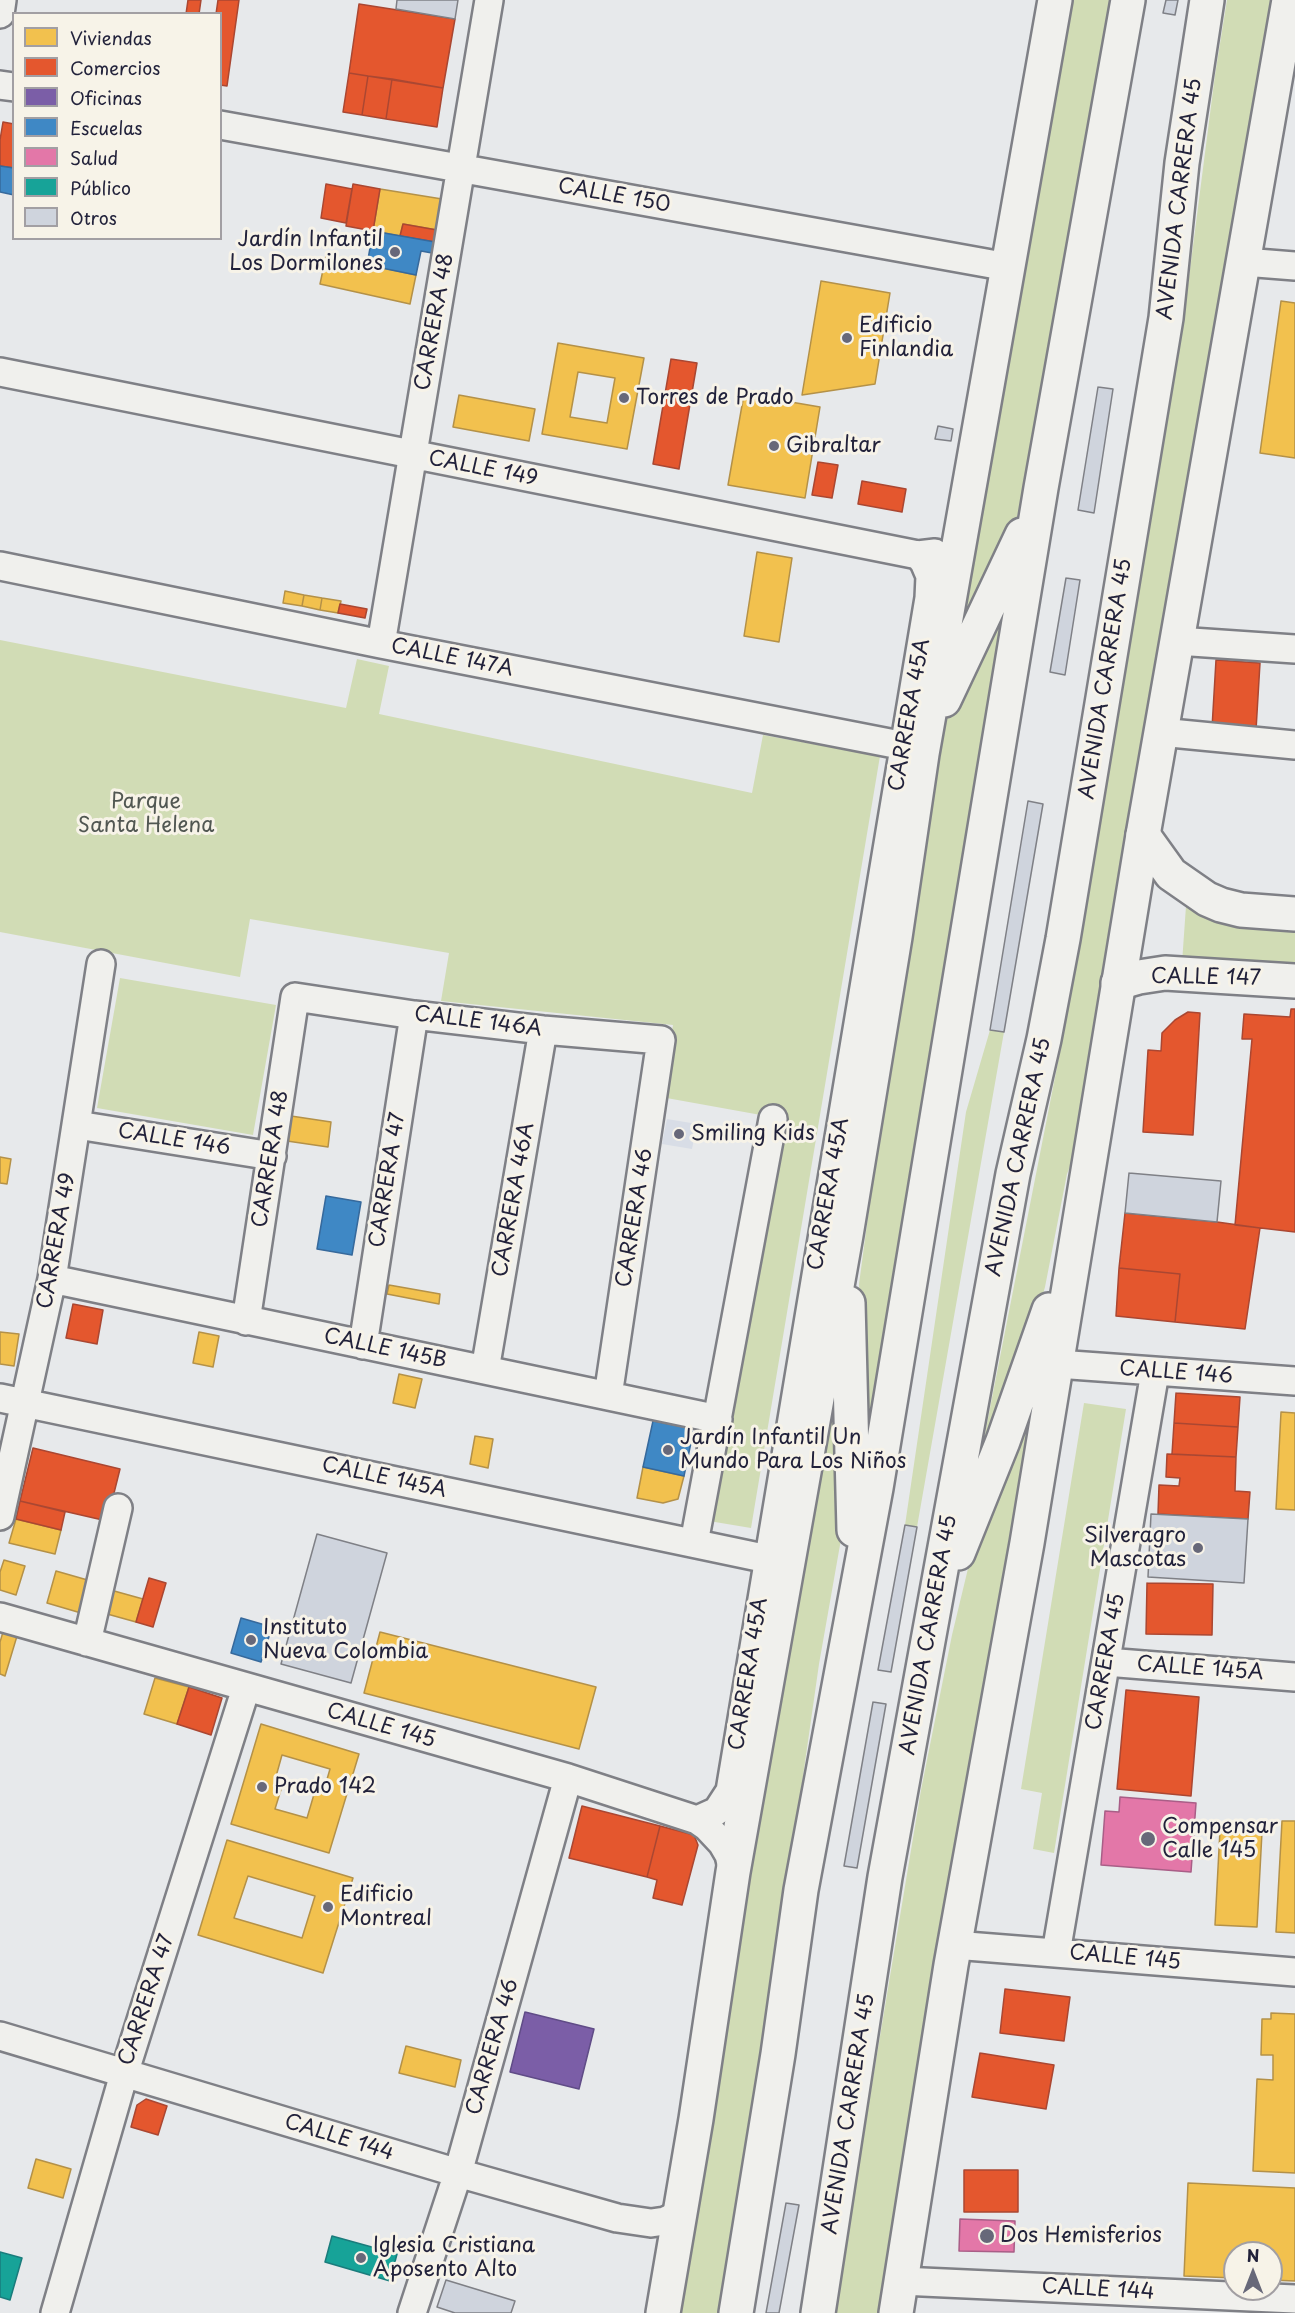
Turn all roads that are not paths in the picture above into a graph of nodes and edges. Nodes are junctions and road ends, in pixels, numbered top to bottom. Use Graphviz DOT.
graph roads {
  1 [pos="489,0"];
  2 [pos="1055,0"];
  3 [pos="1128,0"];
  4 [pos="1207,0"];
  5 [pos="1281,0"];
  6 [pos="1289,0"];
  7 [pos="1282,38"];
  8 [pos="222,125"];
  9 [pos="461,168"];
  10 [pos="1244,262"];
  11 [pos="1295,266"];
  12 [pos="1008,267"];
  13 [pos="0,372"];
  14 [pos="412,454"];
  15 [pos="1041,488"];
  16 [pos="961,536"];
  17 [pos="918,555"];
  18 [pos="0,566"];
  19 [pos="1176,640"];
  20 [pos="381,644"];
  21 [pos="1295,649"];
  22 [pos="1160,732"];
  23 [pos="1295,745"];
  24 [pos="913,750"];
  25 [pos="1143,835"];
  26 [pos="1295,914"];
  27 [pos="100,964"];
  28 [pos="1295,981"];
  29 [pos="1118,983"];
  30 [pos="295,997"];
  31 [pos="414,1015"];
  32 [pos="543,1030"];
  33 [pos="662,1040"];
  34 [pos="773,1119"];
  35 [pos="77,1125"];
  36 [pos="272,1156"];
  37 [pos="1080,1215"];
  38 [pos="846,1235"];
  39 [pos="52,1279"];
  40 [pos="246,1321"];
  41 [pos="363,1345"];
  42 [pos="1057,1364"];
  43 [pos="486,1370"];
  44 [pos="1155,1372"];
  45 [pos="1295,1381"];
  46 [pos="608,1396"];
  47 [pos="12,1400"];
  48 [pos="718,1419"];
  49 [pos="118,1508"];
  50 [pos="0,1516"];
  51 [pos="694,1543"];
  52 [pos="768,1559"];
  53 [pos="856,1596"];
  54 [pos="933,1613"];
  55 [pos="0,1617"];
  56 [pos="87,1642"];
  57 [pos="1106,1662"];
  58 [pos="1295,1677"];
  59 [pos="246,1688"];
  60 [pos="568,1778"];
  61 [pos="697,1820"];
  62 [pos="733,1872"];
  63 [pos="954,1945"];
  64 [pos="1056,1953"];
  65 [pos="1295,1972"];
  66 [pos="0,2036"];
  67 [pos="124,2074"];
  68 [pos="458,2173"];
  69 [pos="680,2214"];
  70 [pos="901,2281"];
  71 [pos="1295,2299"];
  72 [pos="1152,2303"];
  73 [pos="55,2313"];
  74 [pos="412,2313"];
  75 [pos="663,2313"];
  76 [pos="736,2313"];
  77 [pos="818,2313"];
  78 [pos="896,2313"];
  1 -- 9 [label="street, CARRERA 48"];
  2 -- 12 [label="main road"];
  3 -- 15 [label="main road"];
  4 -- 54 [label="main road, AVENIDA CARRERA 45"];
  5 -- 7 [label="main road"];
  6 -- 7 [label="main road"];
  7 -- 10 [label="main road"];
  8 -- 9 [label="street, CALLE 150"];
  9 -- 12 [label="street, CALLE 150"];
  9 -- 14 [label="street, CARRERA 48"];
  10 -- 11 [label="street"];
  10 -- 19 [label="main road"];
  12 -- 16 [label="main road"];
  13 -- 14 [label="street, CALLE 149"];
  14 -- 17 [label="street, CALLE 149"];
  14 -- 20 [label="street, CARRERA 48"];
  15 -- 24 [label="main road"];
  15 -- 53 [label="main road"];
  16 -- 17 [label="street, CALLE 149"];
  16 -- 24 [label="main road"];
  17 -- 24 [label="street, CARRERA 45A"];
  18 -- 20 [label="street, CALLE 147A"];
  19 -- 21 [label="street"];
  19 -- 22 [label="main road"];
  20 -- 24 [label="street, CALLE 147A"];
  22 -- 23 [label="street"];
  22 -- 25 [label="main road"];
  24 -- 38 [label="main road"];
  24 -- 52 [label="street, CARRERA 45A"];
  25 -- 26 [label="main road"];
  25 -- 29 [label="main road"];
  27 -- 35 [label="street, CARRERA 49"];
  28 -- 29 [label="main road, CALLE 147"];
  29 -- 37 [label="main road"];
  30 -- 31 [label="street, CALLE 146A"];
  30 -- 36 [label="street, CARRERA 48"];
  31 -- 32 [label="street, CALLE 146A"];
  31 -- 41 [label="street, CARRERA 47"];
  32 -- 33 [label="street, CALLE 146A"];
  32 -- 43 [label="street, CARRERA 46A"];
  33 -- 46 [label="street, CARRERA 46"];
  34 -- 48 [label="street"];
  35 -- 36 [label="street, CALLE 146"];
  35 -- 39 [label="street, CARRERA 49"];
  36 -- 40 [label="street, CARRERA 48"];
  37 -- 42 [label="main road"];
  37 -- 54 [label="main road"];
  38 -- 53 [label="main road"];
  38 -- 62 [label="main road"];
  39 -- 40 [label="street, CALLE 145B"];
  39 -- 47 [label="street, CARRERA 49"];
  40 -- 41 [label="street, CALLE 145B"];
  41 -- 43 [label="street, CALLE 145B"];
  42 -- 44 [label="street, CALLE 146"];
  42 -- 63 [label="main road"];
  43 -- 46 [label="street, CALLE 145B"];
  44 -- 45 [label="street, CALLE 146"];
  44 -- 57 [label="street, CARRERA 45"];
  46 -- 48 [label="street, CALLE 145B"];
  47 -- 50 [label="street, CARRERA 49"];
  47 -- 51 [label="street, CALLE 145A"];
  48 -- 51 [label="street"];
  49 -- 56 [label="street"];
  51 -- 52 [label="street, CALLE 145A"];
  52 -- 61 [label="street, CARRERA 45A"];
  53 -- 76 [label="main road"];
  54 -- 77 [label="main road, AVENIDA CARRERA 45"];
  55 -- 56 [label="street, CALLE 145"];
  56 -- 59 [label="street, CALLE 145"];
  57 -- 58 [label="street, CALLE 145A"];
  57 -- 64 [label="street, CARRERA 45"];
  59 -- 60 [label="street, CALLE 145"];
  59 -- 67 [label="street, CARRERA 47"];
  60 -- 61 [label="street, CALLE 145"];
  60 -- 68 [label="street, CARRERA 46"];
  61 -- 62 [label="street, CALLE 145"];
  62 -- 69 [label="main road"];
  63 -- 64 [label="street, CALLE 145"];
  63 -- 70 [label="main road"];
  64 -- 65 [label="street, CALLE 145"];
  66 -- 67 [label="street, CALLE 144"];
  67 -- 68 [label="street, CALLE 144"];
  67 -- 73 [label="street, CARRERA 47"];
  68 -- 69 [label="street, CALLE 144"];
  68 -- 74 [label="street, CARRERA 46"];
  69 -- 75 [label="main road"];
  70 -- 72 [label="street, CALLE 144"];
  70 -- 78 [label="main road"];
  71 -- 72 [label="street, CALLE 144"];
}
